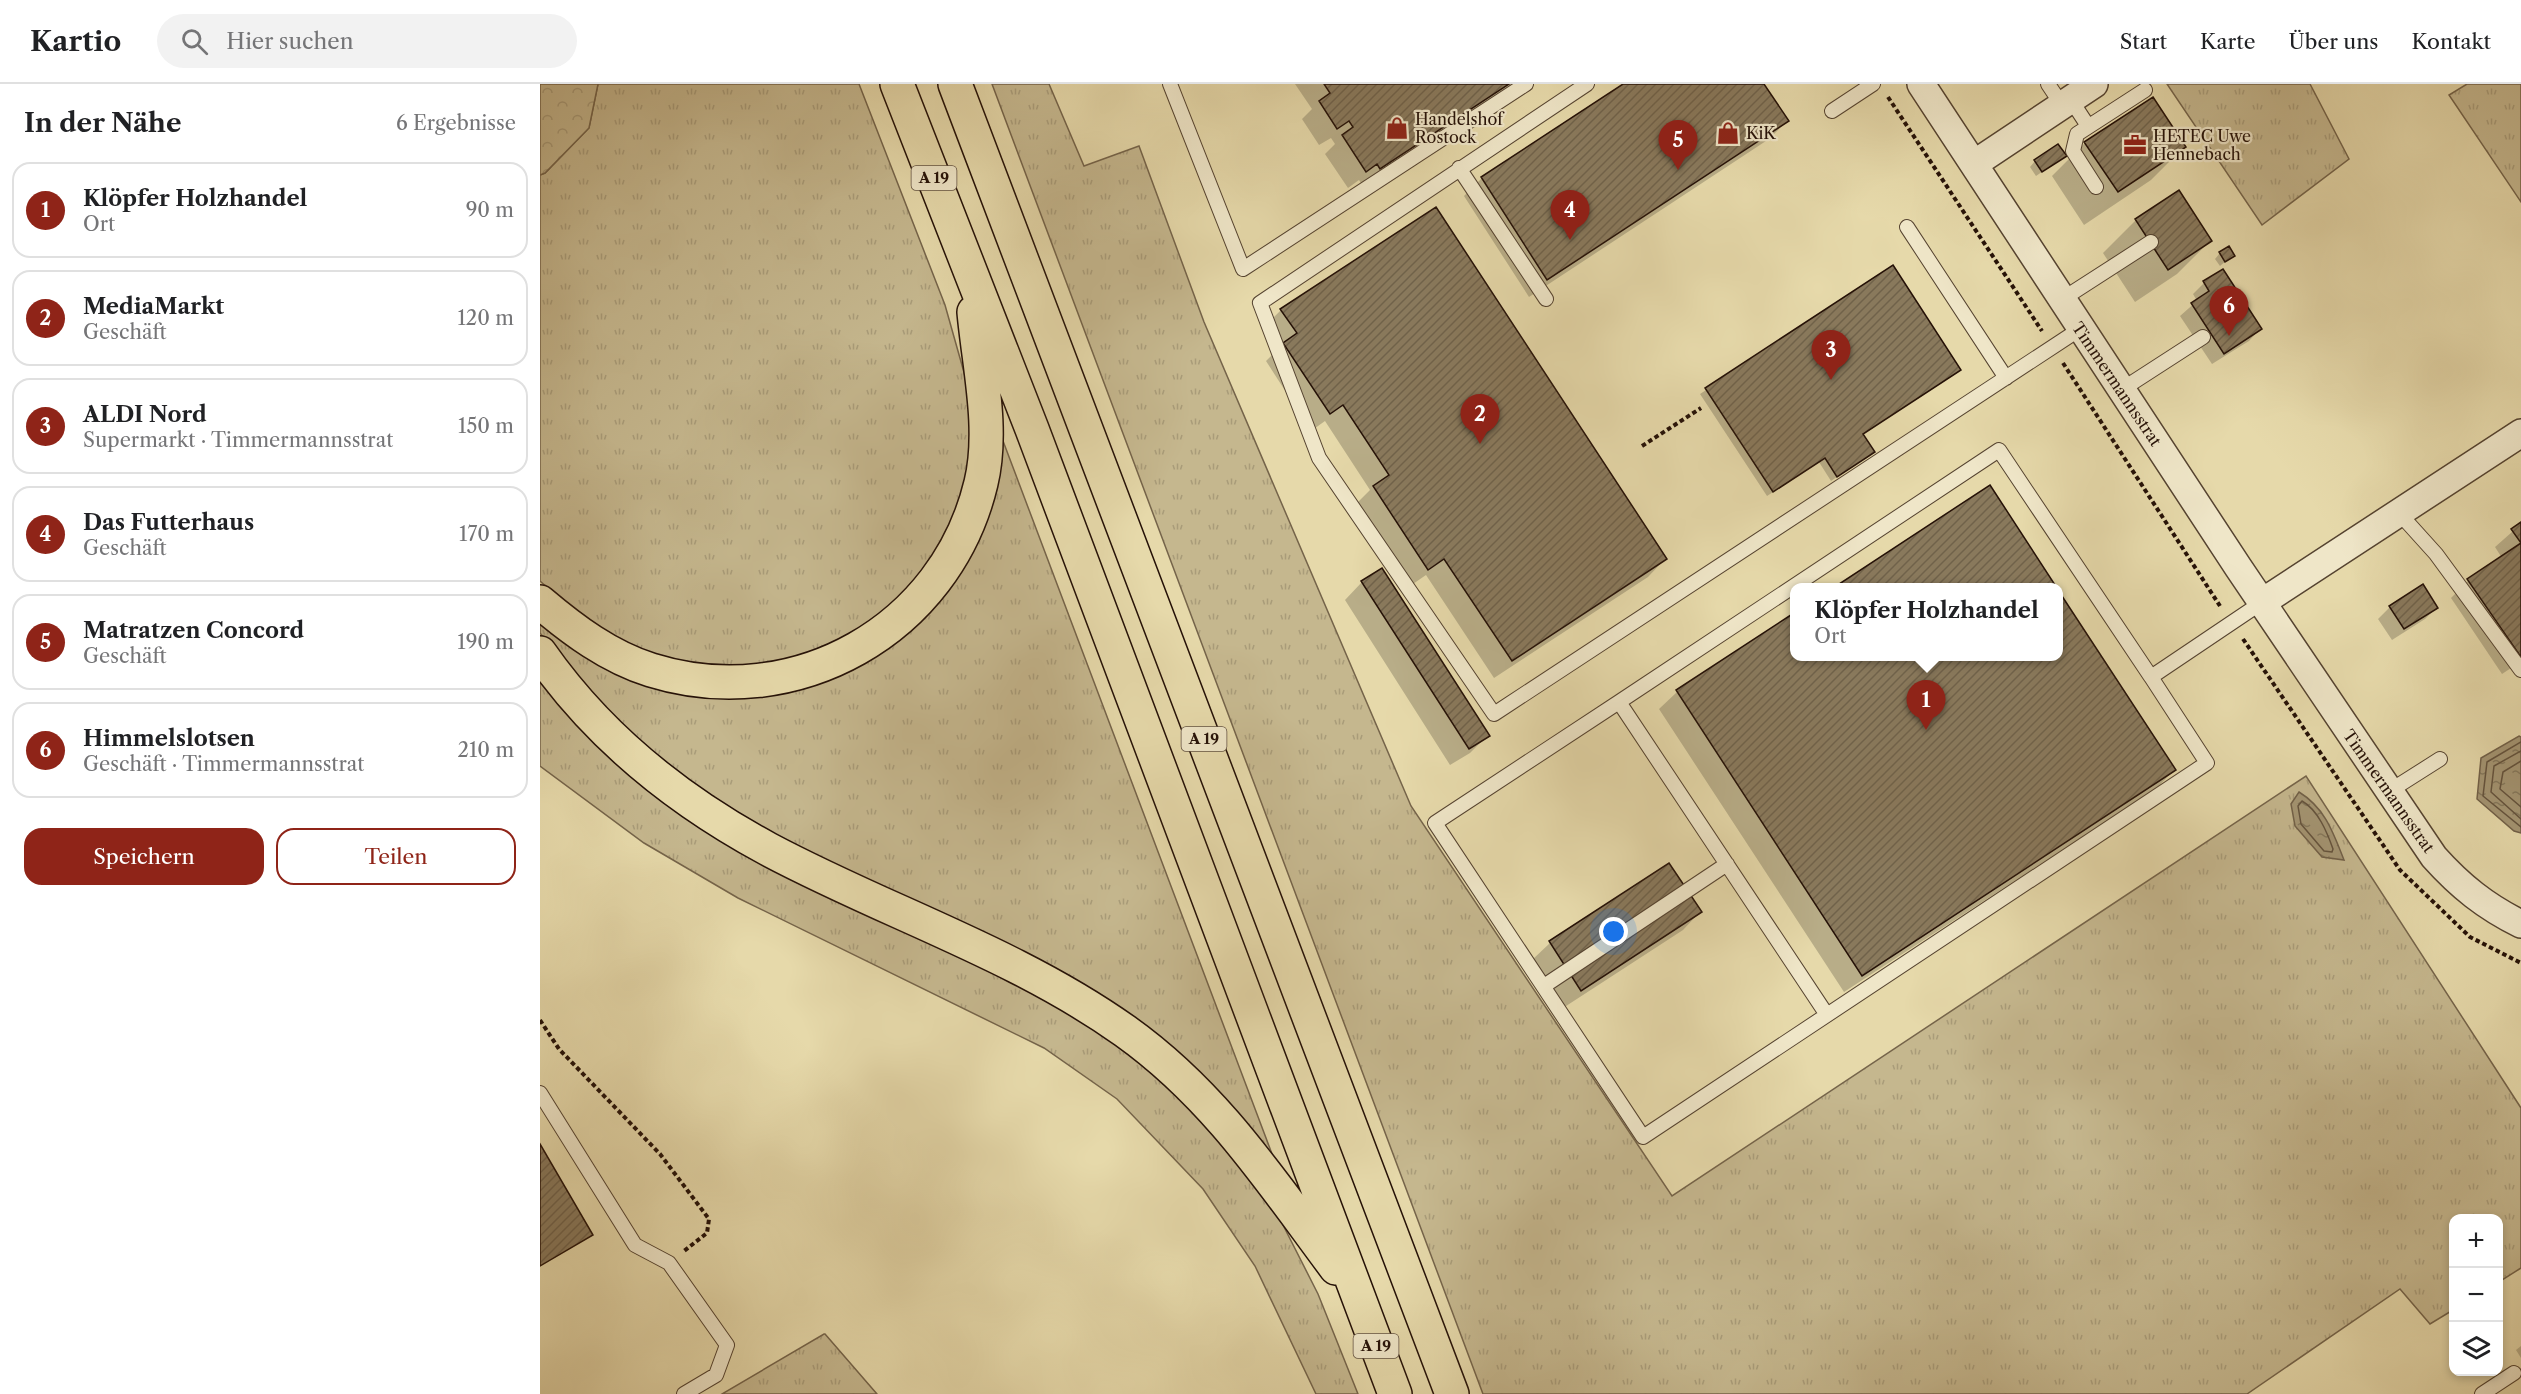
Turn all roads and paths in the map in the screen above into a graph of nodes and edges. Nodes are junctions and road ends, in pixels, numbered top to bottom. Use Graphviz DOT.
graph roads {
  1 [pos="897,84"];
  2 [pos="955,84"];
  3 [pos="1170,84"];
  4 [pos="1526,84"];
  5 [pos="1587,84"];
  6 [pos="1873,84"];
  7 [pos="1921,84"];
  8 [pos="2094,84"];
  9 [pos="2145,90"];
  10 [pos="1886,94"];
  11 [pos="2060,96"];
  12 [pos="1832,111"];
  13 [pos="2088,126"];
  14 [pos="1974,164"];
  15 [pos="1459,168"];
  16 [pos="2096,187"];
  17 [pos="1907,227"];
  18 [pos="2151,242"];
  19 [pos="970,272"];
  20 [pos="1545,299"];
  21 [pos="2061,300"];
  22 [pos="2080,329"];
  23 [pos="2203,337"];
  24 [pos="2053,347"];
  25 [pos="2007,378"];
  26 [pos="2121,390"];
  27 [pos="1701,408"];
  28 [pos="2521,433"];
  29 [pos="1642,446"];
  30 [pos="2399,513"];
  31 [pos="1798,583"];
  32 [pos="1790,589"];
  33 [pos="540,602"];
  34 [pos="2261,603"];
  35 [pos="2231,623"];
  36 [pos="540,653"];
  37 [pos="2521,670"];
  38 [pos="2151,677"];
  39 [pos="1619,702"];
  40 [pos="2440,759"];
  41 [pos="2388,792"];
  42 [pos="1726,864"];
  43 [pos="2521,924"];
  44 [pos="2521,963"];
  45 [pos="1544,986"];
  46 [pos="1827,1016"];
  47 [pos="540,1020"];
  48 [pos="540,1093"];
  49 [pos="669,1263"];
  50 [pos="1358,1298"];
  51 [pos="2514,1373"];
  52 [pos="684,1394"];
  53 [pos="1395,1394"];
  54 [pos="1452,1394"];
  55 [pos="2482,1394"];
  1 -- 19 [label="highway, A 19"];
  2 -- 54 [label="highway, A 19"];
  3 -- 4 [label="lane"];
  5 -- 15 [label="lane"];
  6 -- 12 [label="lane"];
  7 -- 14 [label="street, Timmermannsstrat"];
  8 -- 11 [label="street"];
  9 -- 13 [label="lane"];
  10 -- 24 [label="path"];
  11 -- 13 [label="lane"];
  11 -- 14 [label="street"];
  13 -- 16 [label="lane"];
  14 -- 21 [label="street, Timmermannsstrat"];
  15 -- 20 [label="lane"];
  15 -- 25 [label="lane"];
  17 -- 25 [label="lane"];
  18 -- 21 [label="lane"];
  19 -- 33 [label="highway"];
  19 -- 50 [label="highway, A 19"];
  21 -- 22 [label="street, Timmermannsstrat"];
  22 -- 24 [label="lane"];
  22 -- 26 [label="street, Timmermannsstrat"];
  23 -- 26 [label="lane"];
  24 -- 25 [label="lane"];
  24 -- 35 [label="path"];
  26 -- 34 [label="street, Timmermannsstrat"];
  27 -- 29 [label="path"];
  28 -- 30 [label="street"];
  30 -- 34 [label="street"];
  30 -- 37 [label="lane"];
  31 -- 38 [label="lane"];
  32 -- 39 [label="lane"];
  34 -- 35 [label="lane"];
  34 -- 41 [label="street, Timmermannsstrat"];
  35 -- 38 [label="lane"];
  35 -- 44 [label="path"];
  36 -- 50 [label="highway"];
  38 -- 46 [label="lane"];
  39 -- 42 [label="lane"];
  39 -- 45 [label="lane"];
  40 -- 41 [label="lane"];
  41 -- 43 [label="street, Timmermannsstrat"];
  42 -- 45 [label="lane"];
  42 -- 46 [label="lane"];
  45 -- 46 [label="lane"];
  47 -- 49 [label="path"];
  48 -- 49 [label="lane"];
  49 -- 52 [label="lane"];
  50 -- 53 [label="highway, A 19"];
  51 -- 55 [label="lane"];
}
